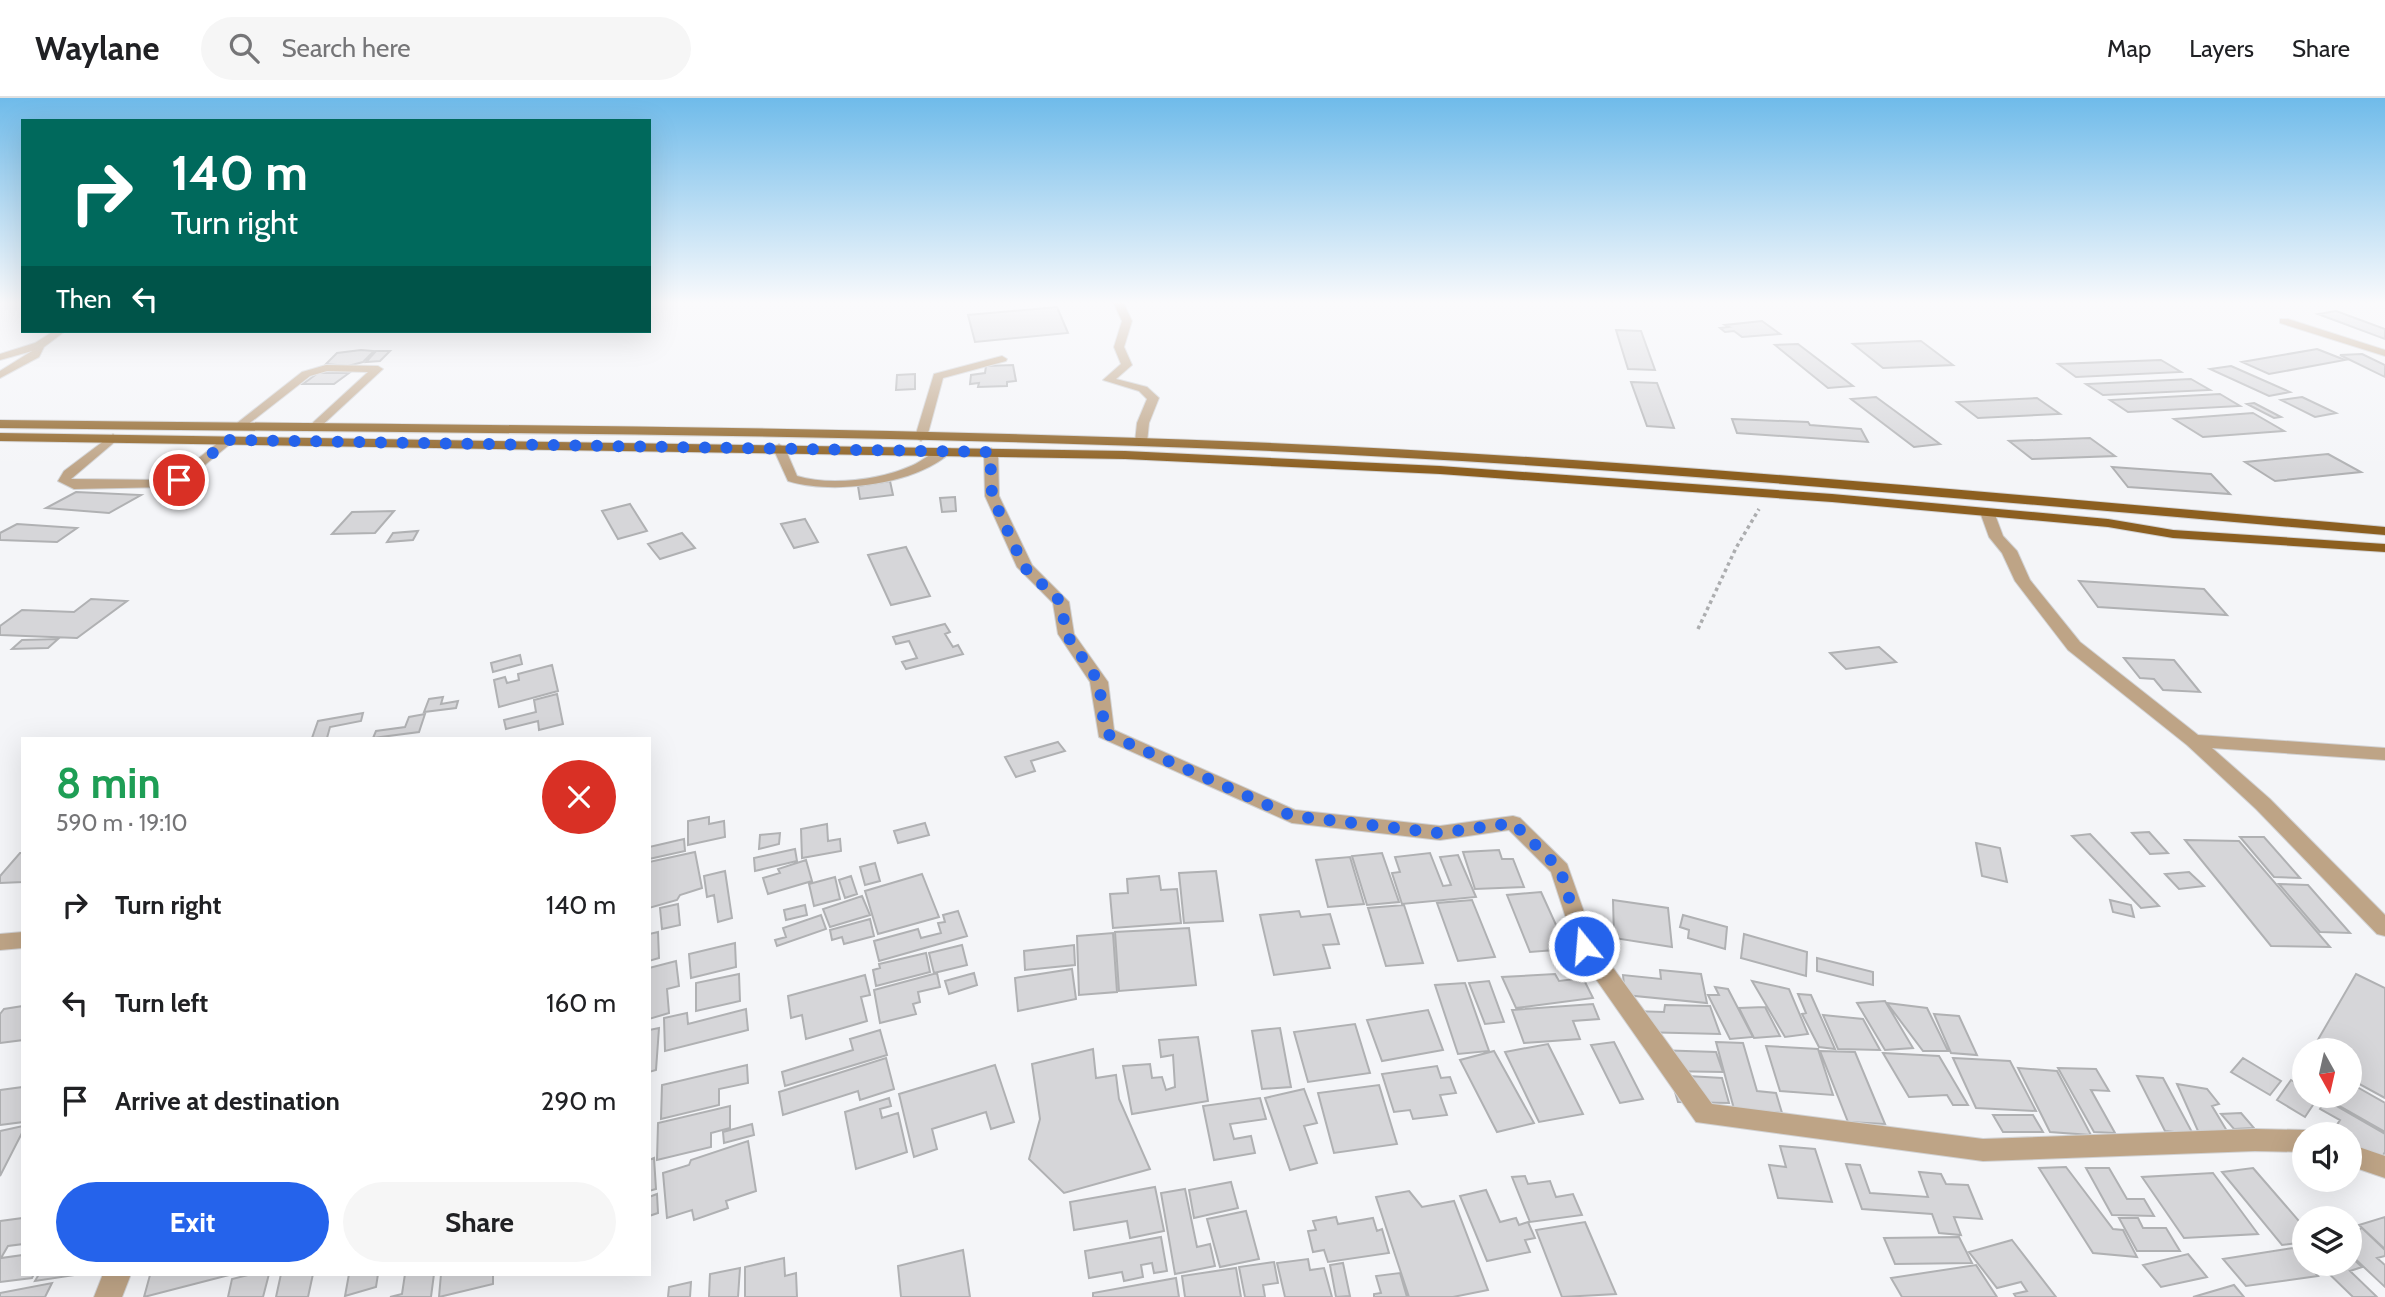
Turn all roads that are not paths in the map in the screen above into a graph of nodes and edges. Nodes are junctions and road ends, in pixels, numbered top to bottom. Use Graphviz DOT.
graph roads {
  1 [pos="30,358"];
  2 [pos="1124,358"];
  3 [pos="1002,359"];
  4 [pos="0,375"];
  5 [pos="0,424"];
  6 [pos="239,427"];
  7 [pos="313,428"];
  8 [pos="0,437"];
  9 [pos="921,437"];
  10 [pos="113,438"];
  11 [pos="229,440"];
  12 [pos="1141,442"];
  13 [pos="779,448"];
  14 [pos="946,451"];
  15 [pos="990,452"];
  16 [pos="1987,512"];
  17 [pos="2385,531"];
  18 [pos="2385,548"];
  19 [pos="2193,741"];
  20 [pos="2385,754"];
  21 [pos="2385,928"];
  22 [pos="21,940"];
  23 [pos="0,942"];
  24 [pos="2292,1141"];
  25 [pos="2362,1160"];
  26 [pos="2385,1167"];
  27 [pos="116,1276"];
  28 [pos="108,1297"];
  1 -- 4 [label="lane"];
  2 -- 12 [label="lane"];
  3 -- 9 [label="lane"];
  5 -- 6 [label="main road"];
  6 -- 7 [label="main road"];
  6 -- 7 [label="lane"];
  7 -- 9 [label="main road"];
  8 -- 10 [label="main road"];
  9 -- 12 [label="main road"];
  10 -- 11 [label="main road"];
  10 -- 11 [label="lane"];
  11 -- 13 [label="main road"];
  12 -- 17 [label="main road"];
  13 -- 14 [label="main road"];
  13 -- 14 [label="lane"];
  14 -- 15 [label="main road"];
  15 -- 16 [label="main road"];
  15 -- 24 [label="street"];
  16 -- 18 [label="main road"];
  16 -- 19 [label="street"];
  19 -- 20 [label="street"];
  19 -- 21 [label="street"];
  22 -- 23 [label="street"];
  25 -- 26 [label="street"];
  27 -- 28 [label="street"];
}
